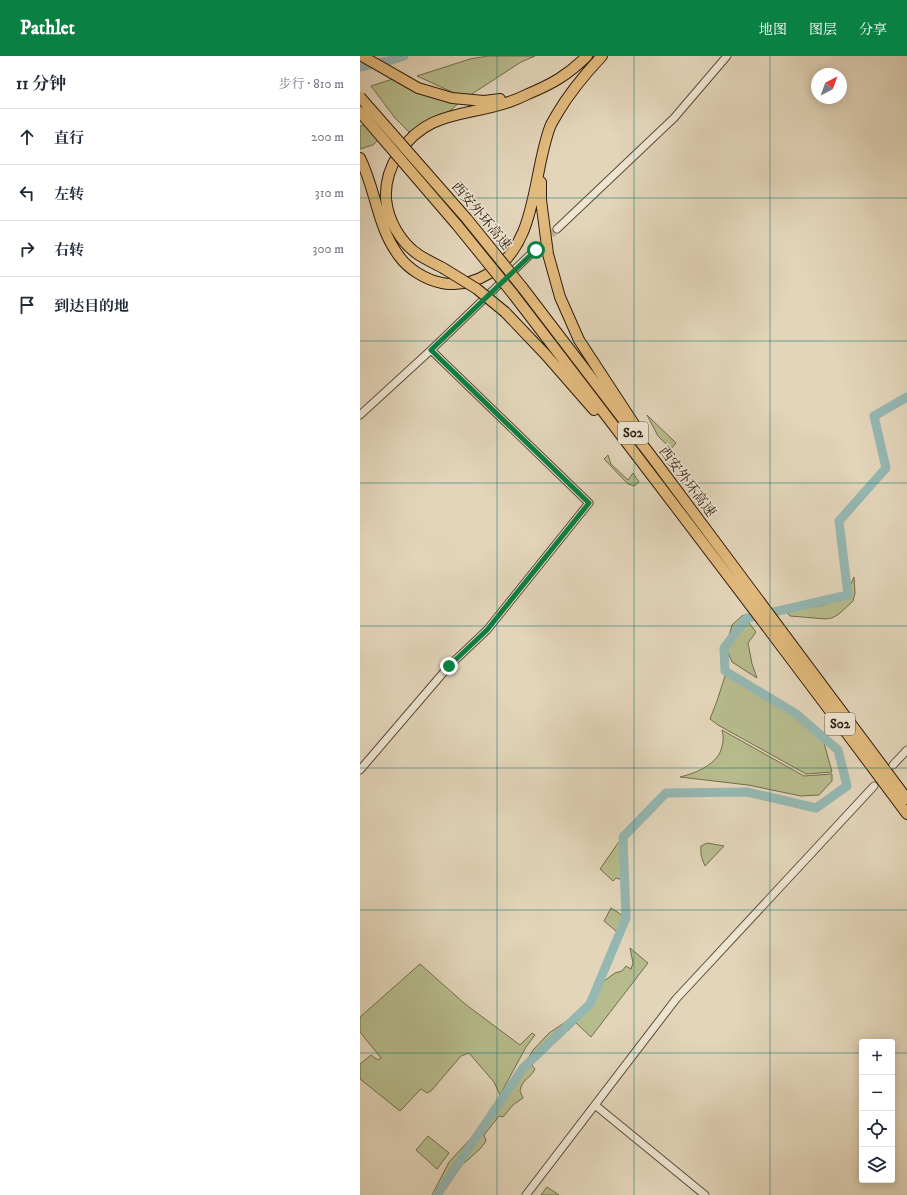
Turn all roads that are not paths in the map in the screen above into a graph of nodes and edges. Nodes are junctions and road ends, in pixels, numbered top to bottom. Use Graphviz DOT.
graph roads {
  1 [pos="362,56"];
  2 [pos="587,56"];
  3 [pos="602,56"];
  4 [pos="727,56"];
  5 [pos="542,88"];
  6 [pos="360,96"];
  7 [pos="360,112"];
  8 [pos="544,148"];
  9 [pos="360,158"];
  10 [pos="557,229"];
  11 [pos="536,250"];
  12 [pos="431,350"];
  13 [pos="360,415"];
  14 [pos="689,515"];
  15 [pos="777,632"];
  16 [pos="907,750"];
  17 [pos="893,765"];
  18 [pos="360,770"];
  19 [pos="874,786"];
  20 [pos="907,798"];
  21 [pos="907,814"];
  22 [pos="595,1105"];
  23 [pos="526,1195"];
  24 [pos="705,1195"];
  1 -- 5 [label="highway"];
  2 -- 5 [label="highway"];
  3 -- 8 [label="highway"];
  4 -- 10 [label="street"];
  5 -- 14 [label="highway, bridge"];
  6 -- 14 [label="highway, 西安外环高速 / S02, bridge"];
  7 -- 14 [label="highway, 西安外环高速 / S02, bridge"];
  8 -- 9 [label="highway"];
  8 -- 14 [label="highway"];
  11 -- 12 [label="street"];
  12 -- 13 [label="street"];
  12 -- 18 [label="street"];
  14 -- 15 [label="highway, 西安外环高速 / S02"];
  15 -- 20 [label="highway, 西安外环高速 / S02"];
  15 -- 21 [label="highway, 西安外环高速 / S02"];
  16 -- 17 [label="street"];
  19 -- 22 [label="street"];
  22 -- 23 [label="street"];
  22 -- 24 [label="street"];
}
